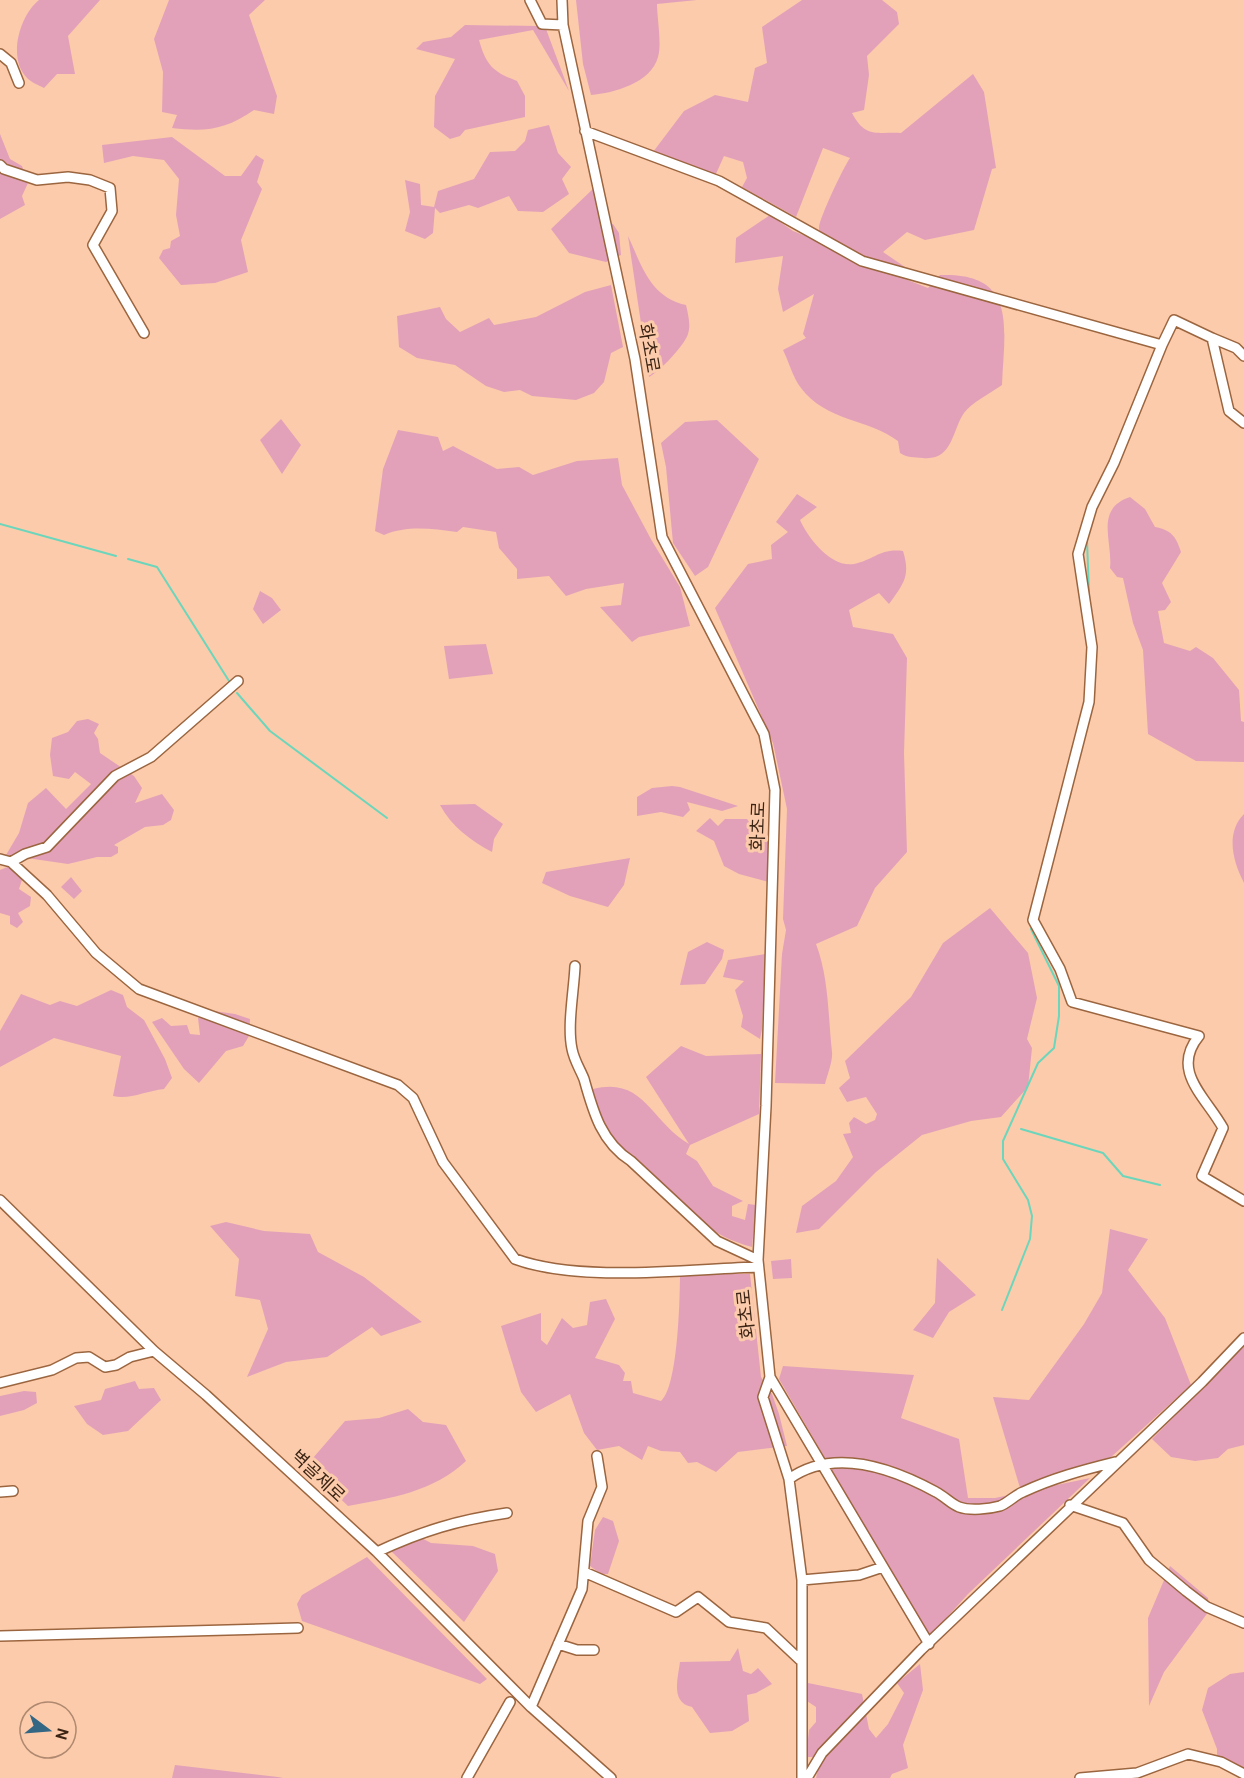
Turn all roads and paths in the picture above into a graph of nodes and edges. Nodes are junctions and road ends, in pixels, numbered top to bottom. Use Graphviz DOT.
graph roads {
  1 [pos="530,0"];
  2 [pos="562,0"];
  3 [pos="562,25"];
  4 [pos="0,54"];
  5 [pos="19,83"];
  6 [pos="585,131"];
  7 [pos="0,165"];
  8 [pos="144,333"];
  9 [pos="1212,338"];
  10 [pos="1162,345"];
  11 [pos="1244,356"];
  12 [pos="1244,423"];
  13 [pos="238,681"];
  14 [pos="0,859"];
  15 [pos="11,862"];
  16 [pos="575,966"];
  17 [pos="0,1200"];
  18 [pos="1244,1201"];
  19 [pos="758,1264"];
  20 [pos="1244,1338"];
  21 [pos="154,1352"];
  22 [pos="770,1377"];
  23 [pos="0,1383"];
  24 [pos="597,1456"];
  25 [pos="1118,1461"];
  26 [pos="822,1465"];
  27 [pos="789,1479"];
  28 [pos="14,1491"];
  29 [pos="0,1492"];
  30 [pos="1070,1505"];
  31 [pos="507,1513"];
  32 [pos="376,1552"];
  33 [pos="883,1567"];
  34 [pos="584,1572"];
  35 [pos="802,1581"];
  36 [pos="1244,1623"];
  37 [pos="298,1628"];
  38 [pos="0,1636"];
  39 [pos="558,1644"];
  40 [pos="929,1644"];
  41 [pos="594,1650"];
  42 [pos="800,1660"];
  43 [pos="510,1702"];
  44 [pos="531,1707"];
  45 [pos="1244,1774"];
  46 [pos="466,1778"];
  47 [pos="611,1778"];
  48 [pos="801,1778"];
  49 [pos="807,1778"];
  50 [pos="1080,1778"];
  1 -- 3 [label="street"];
  2 -- 3 [label="street, 화초로"];
  3 -- 6 [label="street, 화초로"];
  4 -- 5 [label="street"];
  6 -- 10 [label="street"];
  6 -- 19 [label="street, 화초로"];
  7 -- 8 [label="street"];
  9 -- 10 [label="street"];
  9 -- 11 [label="street"];
  9 -- 12 [label="street"];
  10 -- 18 [label="street"];
  13 -- 15 [label="street"];
  14 -- 15 [label="street"];
  15 -- 19 [label="street"];
  16 -- 19 [label="street"];
  17 -- 21 [label="street, 벽골제로"];
  19 -- 22 [label="street, 화초로"];
  20 -- 25 [label="street"];
  21 -- 23 [label="street"];
  21 -- 32 [label="street, 벽골제로"];
  22 -- 26 [label="street, 화초로"];
  22 -- 27 [label="street"];
  24 -- 34 [label="street"];
  25 -- 26 [label="street"];
  25 -- 30 [label="street"];
  26 -- 27 [label="street"];
  26 -- 33 [label="street, 화초로"];
  27 -- 35 [label="street"];
  28 -- 29 [label="street"];
  30 -- 36 [label="street"];
  30 -- 40 [label="street"];
  31 -- 32 [label="street"];
  32 -- 44 [label="street, 벽골제로"];
  33 -- 35 [label="street"];
  33 -- 40 [label="street, 화초로"];
  34 -- 39 [label="street"];
  34 -- 42 [label="street"];
  35 -- 42 [label="street"];
  37 -- 38 [label="street"];
  39 -- 41 [label="street"];
  39 -- 44 [label="street"];
  40 -- 49 [label="street"];
  42 -- 48 [label="street"];
  43 -- 46 [label="street"];
  44 -- 47 [label="street, 벽골제로"];
  45 -- 50 [label="street"];
}
